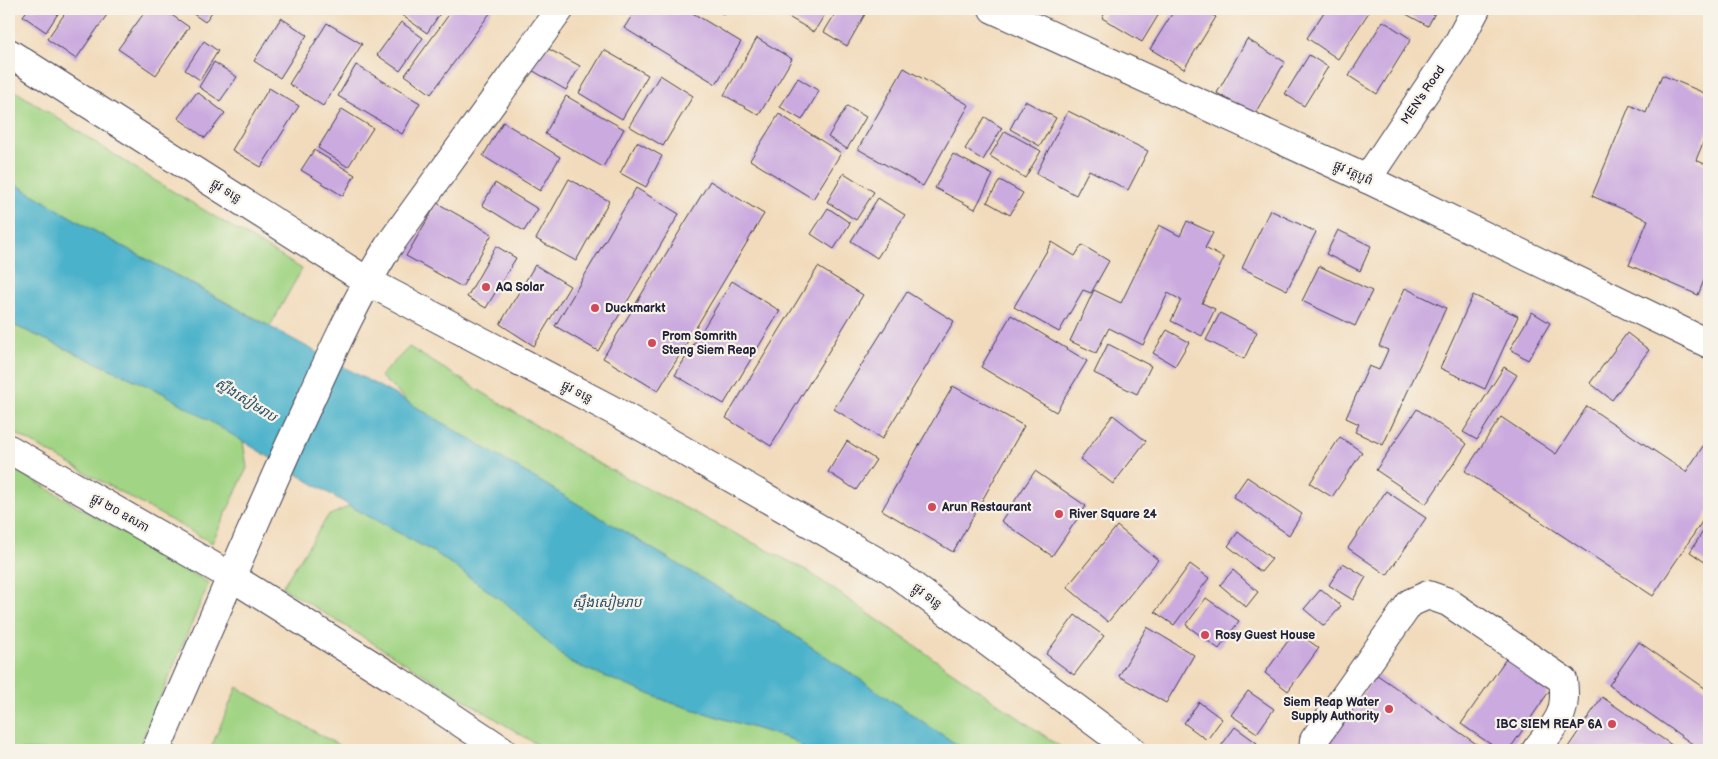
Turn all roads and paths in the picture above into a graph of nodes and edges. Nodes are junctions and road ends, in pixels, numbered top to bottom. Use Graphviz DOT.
graph roads {
  1 [pos="560,9"];
  2 [pos="992,9"];
  3 [pos="1476,9"];
  4 [pos="9,53"];
  5 [pos="1367,179"];
  6 [pos="367,281"];
  7 [pos="1709,344"];
  8 [pos="9,450"];
  9 [pos="230,576"];
  10 [pos="156,750"];
  11 [pos="502,750"];
  12 [pos="1132,750"];
  13 [pos="1313,750"];
  14 [pos="1536,750"];
  1 -- 6 [label="street"];
  2 -- 5 [label="street, ផ្លូវ វត្តបូព៌"];
  3 -- 5 [label="street, MEN's Road"];
  4 -- 6 [label="street, ផ្លូវ ទន្លេ"];
  5 -- 7 [label="street, ផ្លូវ វត្តបូព៌"];
  6 -- 9 [label="street"];
  6 -- 12 [label="street, ផ្លូវ ទន្លេ"];
  8 -- 9 [label="street, ផ្លូវ ២០ ឧសភា"];
  9 -- 10 [label="street"];
  9 -- 11 [label="street, ផ្លូវ ២០ ឧសភា"];
  13 -- 14 [label="street"];
}
